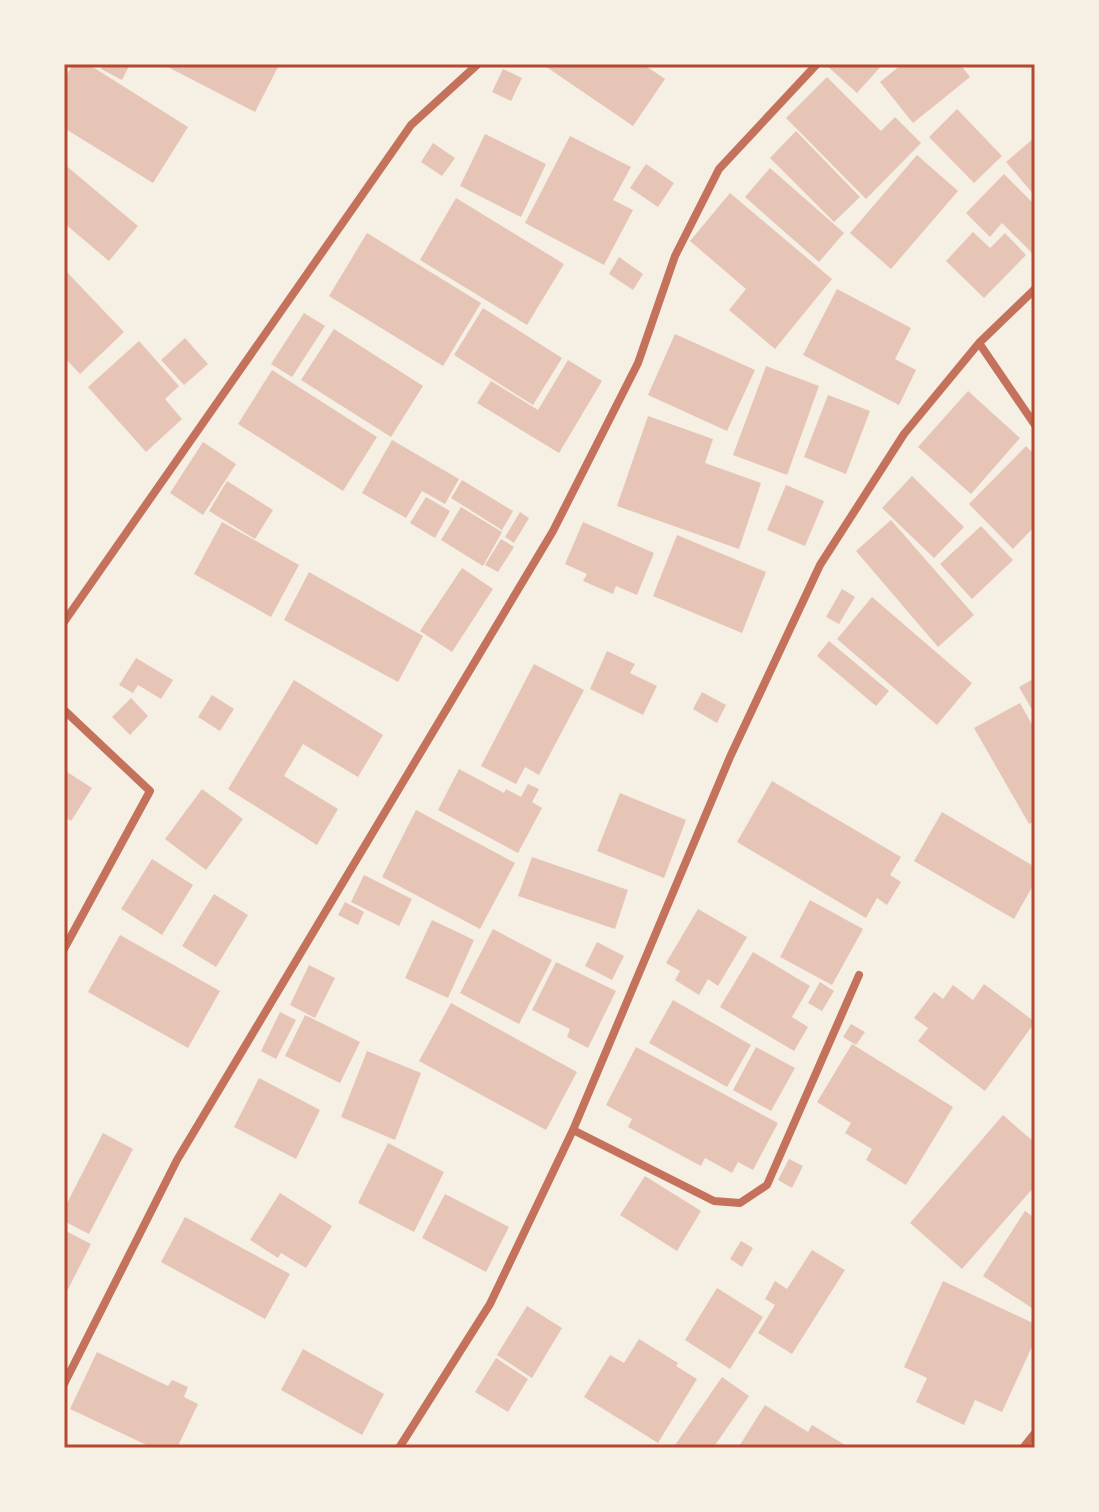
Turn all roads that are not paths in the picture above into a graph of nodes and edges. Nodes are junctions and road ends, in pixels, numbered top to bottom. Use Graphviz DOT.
graph roads {
  1 [pos="478,64"];
  2 [pos="817,64"];
  3 [pos="1035,289"];
  4 [pos="979,343"];
  5 [pos="1035,425"];
  6 [pos="64,622"];
  7 [pos="64,710"];
  8 [pos="64,949"];
  9 [pos="859,975"];
  10 [pos="573,1130"];
  11 [pos="64,1384"];
  12 [pos="1035,1433"];
  13 [pos="399,1448"];
  14 [pos="1023,1448"];
  1 -- 6 [label="street"];
  2 -- 11 [label="street"];
  3 -- 4 [label="street"];
  4 -- 5 [label="street"];
  4 -- 10 [label="street"];
  7 -- 8 [label="street"];
  9 -- 10 [label="street"];
  10 -- 13 [label="street"];
  12 -- 14 [label="street"];
}
